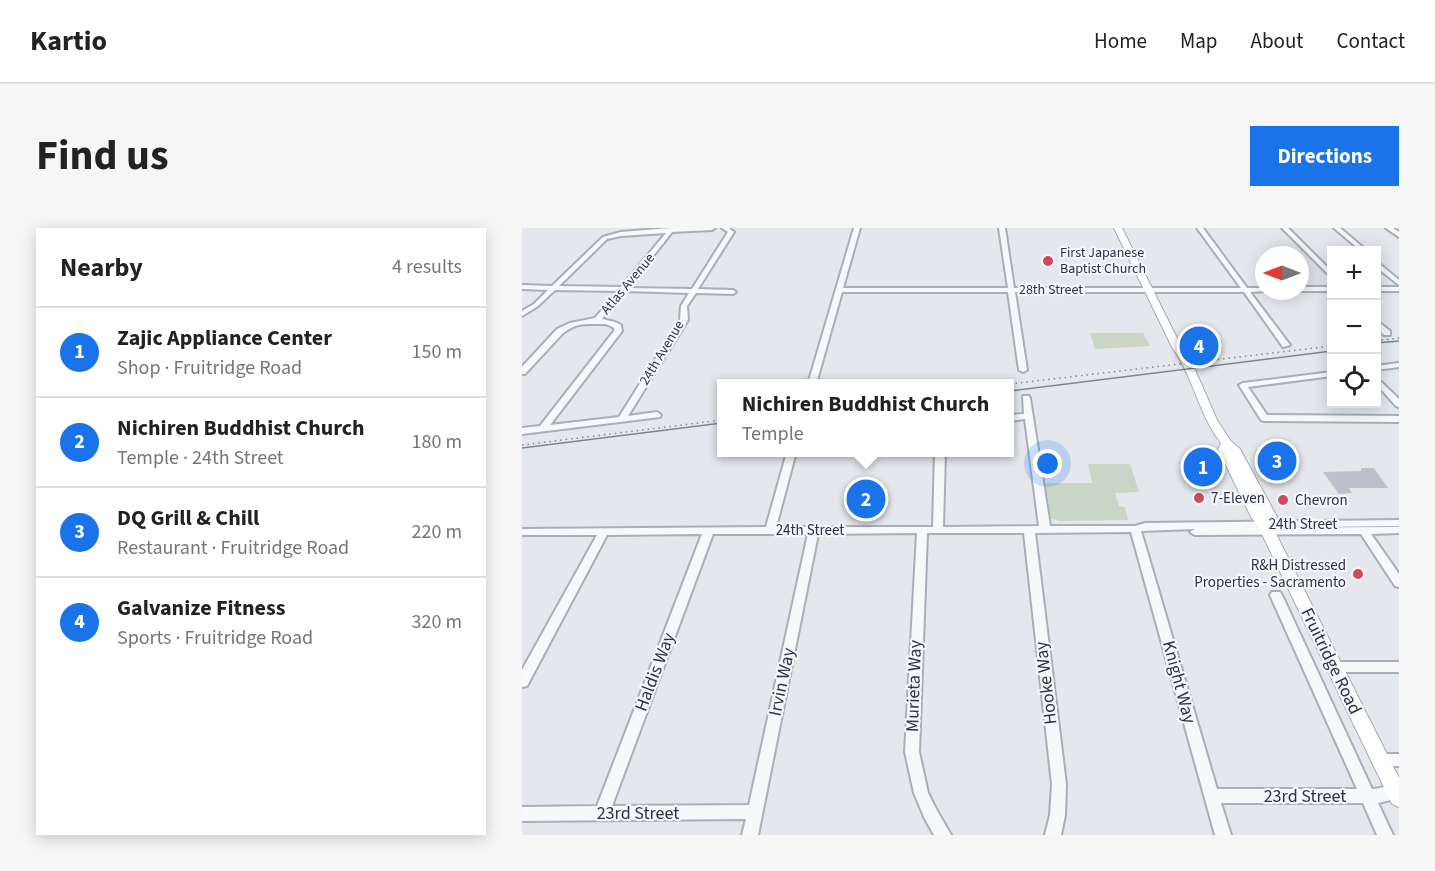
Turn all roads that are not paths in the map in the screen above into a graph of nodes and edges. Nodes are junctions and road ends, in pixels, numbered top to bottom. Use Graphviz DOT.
graph roads {
  1 [pos="712,228"];
  2 [pos="725,228"];
  3 [pos="857,228"];
  4 [pos="1002,228"];
  5 [pos="1118,228"];
  6 [pos="1200,228"];
  7 [pos="1285,228"];
  8 [pos="1337,228"];
  9 [pos="1389,228"];
  10 [pos="672,229"];
  11 [pos="1399,236"];
  12 [pos="1358,246"];
  13 [pos="1381,267"];
  14 [pos="1327,271"];
  15 [pos="1399,283"];
  16 [pos="522,287"];
  17 [pos="555,287"];
  18 [pos="623,289"];
  19 [pos="1327,289"];
  20 [pos="1381,289"];
  21 [pos="1399,289"];
  22 [pos="838,290"];
  23 [pos="1011,290"];
  24 [pos="1148,290"];
  25 [pos="1246,290"];
  26 [pos="1255,290"];
  27 [pos="1309,290"];
  28 [pos="692,292"];
  29 [pos="733,292"];
  30 [pos="522,314"];
  31 [pos="596,322"];
  32 [pos="1381,326"];
  33 [pos="1387,333"];
  34 [pos="1286,345"];
  35 [pos="1399,365"];
  36 [pos="1381,367"];
  37 [pos="1023,370"];
  38 [pos="522,372"];
  39 [pos="1327,375"];
  40 [pos="813,379"];
  41 [pos="1381,384"];
  42 [pos="1026,398"];
  43 [pos="1399,404"];
  44 [pos="657,415"];
  45 [pos="1028,416"];
  46 [pos="1014,418"];
  47 [pos="622,419"];
  48 [pos="1399,419"];
  49 [pos="543,428"];
  50 [pos="522,431"];
  51 [pos="791,457"];
  52 [pos="940,457"];
  53 [pos="1399,523"];
  54 [pos="1266,528"];
  55 [pos="1135,529"];
  56 [pos="709,530"];
  57 [pos="770,530"];
  58 [pos="814,530"];
  59 [pos="922,530"];
  60 [pos="938,530"];
  61 [pos="1029,530"];
  62 [pos="1045,530"];
  63 [pos="1399,530"];
  64 [pos="604,531"];
  65 [pos="1364,531"];
  66 [pos="522,532"];
  67 [pos="1399,583"];
  68 [pos="1276,595"];
  69 [pos="1335,667"];
  70 [pos="1399,667"];
  71 [pos="522,682"];
  72 [pos="1380,760"];
  73 [pos="1399,760"];
  74 [pos="1397,795"];
  75 [pos="1213,796"];
  76 [pos="1367,796"];
  77 [pos="754,812"];
  78 [pos="602,813"];
  79 [pos="522,814"];
  80 [pos="750,835"];
  81 [pos="943,835"];
  82 [pos="1053,835"];
  83 [pos="1223,835"];
  84 [pos="1385,835"];
  1 -- 10 [label="street"];
  2 -- 28 [label="street, 24th Avenue"];
  3 -- 22 [label="street"];
  4 -- 23 [label="street"];
  5 -- 24 [label="main road, Fruitridge Road"];
  6 -- 25 [label="street"];
  7 -- 14 [label="street"];
  8 -- 12 [label="street"];
  9 -- 11 [label="street"];
  10 -- 17 [label="street"];
  10 -- 18 [label="street, Atlas Avenue"];
  13 -- 15 [label="street"];
  16 -- 17 [label="street"];
  17 -- 18 [label="street"];
  17 -- 30 [label="street"];
  18 -- 28 [label="street"];
  18 -- 31 [label="street, Atlas Avenue"];
  19 -- 27 [label="street"];
  20 -- 21 [label="street"];
  22 -- 23 [label="street, 28th Street"];
  22 -- 40 [label="street"];
  23 -- 24 [label="street, 28th Street"];
  23 -- 37 [label="street"];
  24 -- 25 [label="street, 28th Street"];
  24 -- 54 [label="main road, Fruitridge Road"];
  25 -- 26 [label="street, 28th Street"];
  25 -- 34 [label="street"];
  28 -- 29 [label="street"];
  28 -- 47 [label="street, 24th Avenue"];
  31 -- 38 [label="street, Atlas Avenue"];
  31 -- 49 [label="street"];
  32 -- 33 [label="street"];
  35 -- 36 [label="street"];
  39 -- 48 [label="street"];
  41 -- 43 [label="street"];
  42 -- 45 [label="street"];
  44 -- 47 [label="street"];
  45 -- 46 [label="street"];
  45 -- 62 [label="street"];
  47 -- 49 [label="street"];
  49 -- 50 [label="street"];
  51 -- 57 [label="street"];
  52 -- 60 [label="street"];
  53 -- 54 [label="street, 24th Street"];
  54 -- 55 [label="street, 24th Street"];
  54 -- 65 [label="street, 24th Street"];
  54 -- 69 [label="main road, Fruitridge Road"];
  55 -- 62 [label="street, 24th Street"];
  55 -- 75 [label="street, Knight Way"];
  56 -- 57 [label="street, 24th Street"];
  56 -- 64 [label="street, 24th Street"];
  56 -- 78 [label="street, Haldis Way"];
  57 -- 58 [label="street, 24th Street"];
  58 -- 59 [label="street, 24th Street"];
  58 -- 77 [label="street, Irvin Way"];
  59 -- 60 [label="street, 24th Street"];
  59 -- 81 [label="street, Murieta Way"];
  60 -- 61 [label="street, 24th Street"];
  61 -- 62 [label="street, 24th Street"];
  61 -- 82 [label="street, Hooke Way"];
  63 -- 65 [label="street, 24th Street"];
  64 -- 66 [label="street, 24th Street"];
  64 -- 71 [label="street"];
  65 -- 67 [label="street"];
  68 -- 76 [label="street"];
  69 -- 70 [label="street"];
  69 -- 72 [label="main road, Fruitridge Road"];
  72 -- 73 [label="street"];
  72 -- 74 [label="main road, Fruitridge Road"];
  74 -- 76 [label="street, 23rd Street"];
  75 -- 76 [label="street, 23rd Street"];
  75 -- 83 [label="street, Knight Way"];
  76 -- 84 [label="street"];
  77 -- 78 [label="street, 23rd Street"];
  77 -- 80 [label="street, Irvin Way"];
  78 -- 79 [label="street, 23rd Street"];
}
